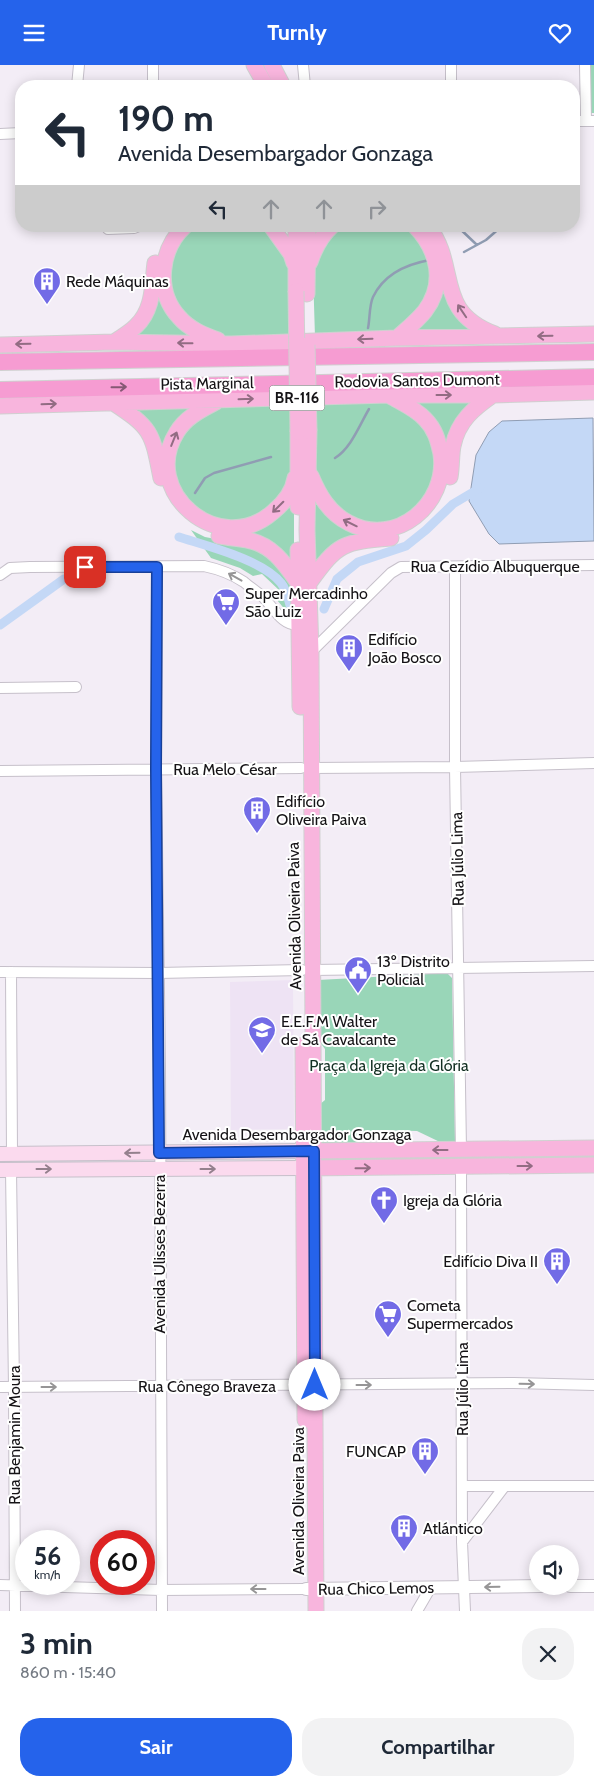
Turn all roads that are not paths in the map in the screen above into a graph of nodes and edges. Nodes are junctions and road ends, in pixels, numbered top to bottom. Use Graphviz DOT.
graph roads {
  1 [pos="78,65"];
  2 [pos="153,65"];
  3 [pos="254,65"];
  4 [pos="272,65"];
  5 [pos="303,65"];
  6 [pos="451,65"];
  7 [pos="585,65"];
  8 [pos="77,80"];
  9 [pos="153,80"];
  10 [pos="263,80"];
  11 [pos="280,80"];
  12 [pos="304,80"];
  13 [pos="451,80"];
  14 [pos="590,121"];
  15 [pos="0,133"];
  16 [pos="15,133"];
  17 [pos="169,232"];
  18 [pos="180,232"];
  19 [pos="276,232"];
  20 [pos="297,232"];
  21 [pos="307,232"];
  22 [pos="326,232"];
  23 [pos="420,232"];
  24 [pos="432,232"];
  25 [pos="302,271"];
  26 [pos="594,334"];
  27 [pos="397,337"];
  28 [pos="501,337"];
  29 [pos="114,342"];
  30 [pos="232,344"];
  31 [pos="0,345"];
  32 [pos="594,352"];
  33 [pos="0,362"];
  34 [pos="594,377"];
  35 [pos="0,390"];
  36 [pos="594,392"];
  37 [pos="389,395"];
  38 [pos="493,395"];
  39 [pos="219,400"];
  40 [pos="112,402"];
  41 [pos="0,406"];
  42 [pos="303,467"];
  43 [pos="594,565"];
  44 [pos="157,567"];
  45 [pos="454,567"];
  46 [pos="0,575"];
  47 [pos="304,583"];
  48 [pos="299,625"];
  49 [pos="311,652"];
  50 [pos="76,687"];
  51 [pos="0,688"];
  52 [pos="594,763"];
  53 [pos="455,767"];
  54 [pos="306,768"];
  55 [pos="156,769"];
  56 [pos="0,771"];
  57 [pos="594,966"];
  58 [pos="458,968"];
  59 [pos="307,971"];
  60 [pos="0,972"];
  61 [pos="11,972"];
  62 [pos="158,973"];
  63 [pos="594,1148"];
  64 [pos="460,1150"];
  65 [pos="309,1151"];
  66 [pos="159,1153"];
  67 [pos="6,1154"];
  68 [pos="594,1165"];
  69 [pos="461,1166"];
  70 [pos="309,1168"];
  71 [pos="159,1169"];
  72 [pos="6,1170"];
  73 [pos="462,1384"];
  74 [pos="310,1385"];
  75 [pos="594,1385"];
  76 [pos="160,1386"];
  77 [pos="0,1387"];
  78 [pos="14,1387"];
  79 [pos="462,1486"];
  80 [pos="594,1486"];
  81 [pos="504,1487"];
  82 [pos="462,1542"];
  83 [pos="0,1585"];
  84 [pos="14,1585"];
  85 [pos="529,1586"];
  86 [pos="579,1586"];
  87 [pos="594,1586"];
  88 [pos="431,1587"];
  89 [pos="464,1587"];
  90 [pos="162,1589"];
  91 [pos="311,1589"];
  92 [pos="15,1611"];
  93 [pos="162,1611"];
  94 [pos="306,1611"];
  95 [pos="316,1611"];
  96 [pos="417,1611"];
  97 [pos="465,1611"];
  1 -- 8 [label="street"];
  2 -- 9 [label="street"];
  3 -- 10 [label="main road"];
  4 -- 11 [label="main road"];
  5 -- 12 [label="street"];
  6 -- 13 [label="street"];
  7 -- 14 [label="street"];
  15 -- 16 [label="street"];
  17 -- 29 [label="main road"];
  18 -- 30 [label="main road"];
  19 -- 25 [label="main road"];
  20 -- 25 [label="main road"];
  21 -- 25 [label="main road"];
  22 -- 25 [label="main road"];
  23 -- 27 [label="main road"];
  28 -- 24 [label="main road, one-way"];
  25 -- 42 [label="main road, Avenida Oliveira Paiva, bridge"];
  26 -- 28 [label="main road, one-way"];
  27 -- 28 [label="main road"];
  27 -- 30 [label="main road, one-way"];
  30 -- 29 [label="main road, one-way"];
  29 -- 31 [label="main road, one-way"];
  32 -- 33 [label="highway, Rodovia Santos Dumont"];
  35 -- 34 [label="highway, Rodovia Santos Dumont / BR-116, one-way"];
  36 -- 38 [label="main road, Pista Marginal / BR-116"];
  37 -- 38 [label="main road, Pista Marginal / BR-116, one-way"];
  39 -- 37 [label="main road, Pista Marginal / BR-116, one-way"];
  37 -- 42 [label="main road, one-way"];
  38 -- 47 [label="main road"];
  39 -- 40 [label="main road, Pista Marginal / BR-116"];
  42 -- 39 [label="main road, one-way"];
  41 -- 40 [label="main road, Pista Marginal / BR-116, one-way"];
  40 -- 47 [label="main road"];
  42 -- 47 [label="main road, Avenida Oliveira Paiva"];
  43 -- 45 [label="street, Rua Cezídio Albuquerque"];
  44 -- 46 [label="street"];
  48 -- 44 [label="street, one-way"];
  44 -- 55 [label="street, Avenida Ulisses Bezerra"];
  45 -- 49 [label="street, Rua Cezídio Albuquerque"];
  45 -- 53 [label="street, Rua Júlio Lima"];
  47 -- 48 [label="main road, Avenida Oliveira Paiva"];
  47 -- 49 [label="main road, Avenida Oliveira Paiva"];
  48 -- 54 [label="main road, Avenida Oliveira Paiva"];
  49 -- 54 [label="main road, Avenida Oliveira Paiva"];
  50 -- 51 [label="street"];
  52 -- 53 [label="street, Rua Melo César"];
  53 -- 54 [label="street, Rua Melo César"];
  53 -- 58 [label="street, Rua Júlio Lima"];
  54 -- 55 [label="street, Rua Melo César"];
  54 -- 59 [label="main road, Avenida Oliveira Paiva"];
  55 -- 56 [label="street, Rua Melo César"];
  55 -- 62 [label="street, Avenida Ulisses Bezerra"];
  57 -- 58 [label="street"];
  58 -- 59 [label="street"];
  58 -- 64 [label="street, Rua Júlio Lima"];
  59 -- 62 [label="street"];
  59 -- 65 [label="main road, Avenida Oliveira Paiva"];
  60 -- 61 [label="street"];
  61 -- 62 [label="street"];
  61 -- 67 [label="street"];
  62 -- 66 [label="street, Avenida Ulisses Bezerra"];
  63 -- 64 [label="main road, Avenida Desembargador Gonzaga"];
  64 -- 65 [label="main road, Avenida Desembargador Gonzaga, one-way"];
  65 -- 66 [label="main road, Avenida Desembargador Gonzaga"];
  65 -- 70 [label="main road, Avenida Oliveira Paiva"];
  66 -- 67 [label="main road, Avenida Desembargador Gonzaga, one-way"];
  66 -- 71 [label="street, Avenida Ulisses Bezerra"];
  69 -- 68 [label="main road, Avenida Desembargador Gonzaga, one-way"];
  70 -- 69 [label="main road, Avenida Desembargador Gonzaga, one-way"];
  69 -- 73 [label="street, Rua Júlio Lima"];
  71 -- 70 [label="main road, Avenida Desembargador Gonzaga, one-way"];
  70 -- 74 [label="main road, Avenida Oliveira Paiva"];
  72 -- 71 [label="main road, Avenida Desembargador Gonzaga, one-way"];
  71 -- 76 [label="street, Avenida Ulisses Bezerra"];
  72 -- 78 [label="street, Rua Benjamin Moura"];
  74 -- 73 [label="street, Rua Cônego Braveza, one-way"];
  73 -- 75 [label="street, Rua Cônego Braveza, one-way"];
  73 -- 79 [label="street, Rua Júlio Lima"];
  74 -- 76 [label="street, Rua Cônego Braveza"];
  74 -- 91 [label="main road, Avenida Oliveira Paiva"];
  78 -- 76 [label="street, Rua Cônego Braveza, one-way"];
  76 -- 90 [label="street, Avenida Ulisses Bezerra"];
  77 -- 78 [label="street, Rua Cônego Braveza"];
  78 -- 84 [label="street, Rua Benjamin Moura"];
  79 -- 81 [label="street"];
  79 -- 82 [label="street, Rua Júlio Lima"];
  80 -- 81 [label="street"];
  81 -- 82 [label="street"];
  82 -- 89 [label="street, Rua Júlio Lima"];
  83 -- 84 [label="street, Rua Chico Lemos"];
  84 -- 90 [label="street, Rua Chico Lemos"];
  84 -- 92 [label="street, Rua Benjamin Moura"];
  85 -- 89 [label="street, Rua Chico Lemos, one-way"];
  86 -- 87 [label="street"];
  88 -- 89 [label="street, Rua Chico Lemos"];
  88 -- 91 [label="street, Rua Chico Lemos"];
  88 -- 96 [label="street"];
  89 -- 97 [label="street, Rua Júlio Lima"];
  91 -- 90 [label="street, Rua Chico Lemos, one-way"];
  90 -- 93 [label="street, Avenida Ulisses Bezerra"];
  91 -- 94 [label="main road, Avenida Oliveira Paiva"];
  91 -- 95 [label="main road, Avenida Oliveira Paiva"];
}
